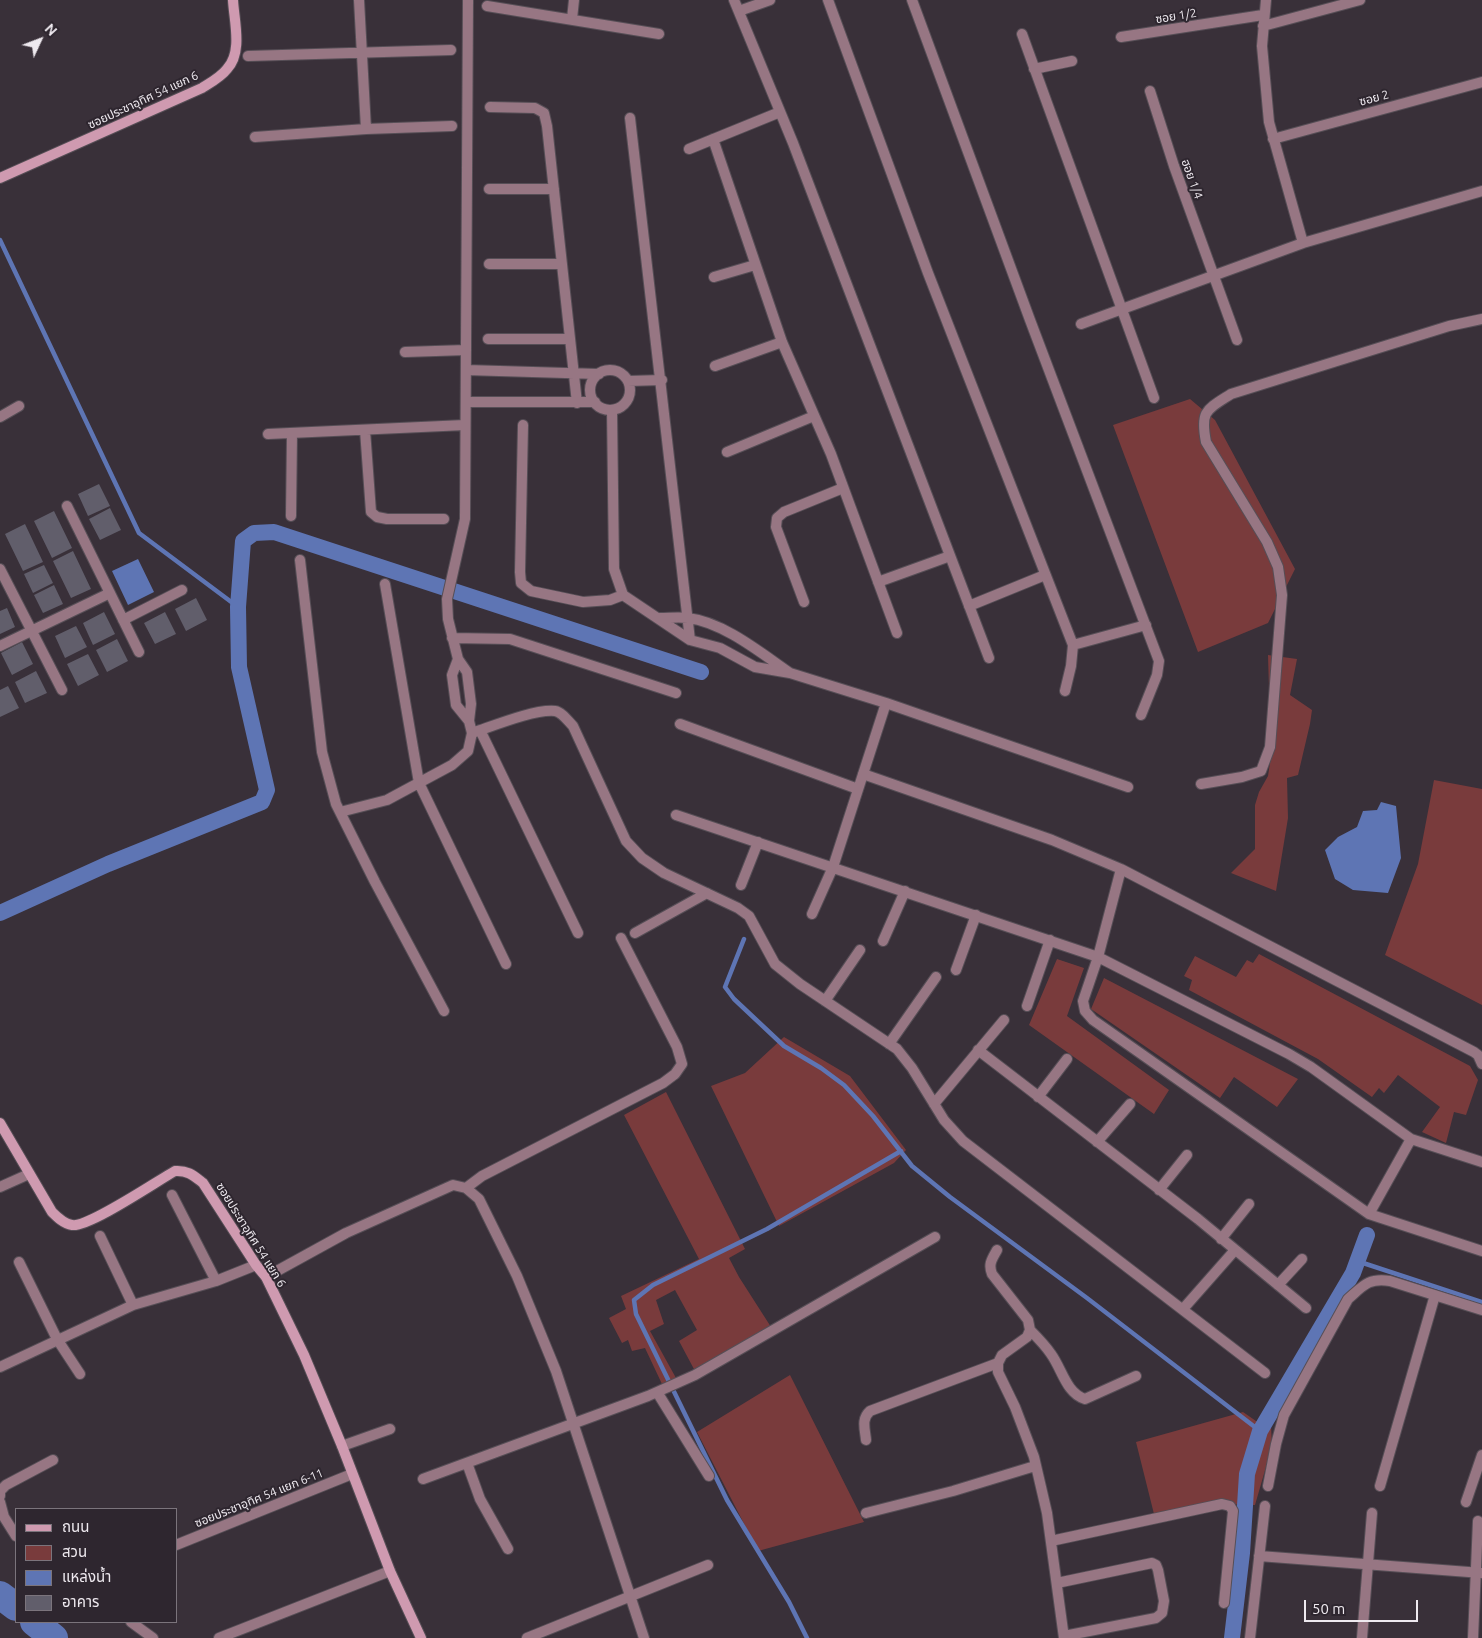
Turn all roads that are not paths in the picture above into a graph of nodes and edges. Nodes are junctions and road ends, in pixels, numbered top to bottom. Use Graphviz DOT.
graph roads {
  1 [pos="233,0"];
  2 [pos="359,0"];
  3 [pos="468,0"];
  4 [pos="574,0"];
  5 [pos="734,0"];
  6 [pos="770,0"];
  7 [pos="828,0"];
  8 [pos="912,0"];
  9 [pos="1266,0"];
  10 [pos="1360,0"];
  11 [pos="487,6"];
  12 [pos="739,11"];
  13 [pos="1263,15"];
  14 [pos="572,19"];
  15 [pos="1263,26"];
  16 [pos="659,34"];
  17 [pos="1022,34"];
  18 [pos="1122,37"];
  19 [pos="451,50"];
  20 [pos="362,51"];
  21 [pos="248,56"];
  22 [pos="1072,61"];
  23 [pos="1034,69"];
  24 [pos="1482,82"];
  25 [pos="1150,91"];
  26 [pos="490,107"];
  27 [pos="780,112"];
  28 [pos="630,118"];
  29 [pos="452,126"];
  30 [pos="366,129"];
  31 [pos="255,137"];
  32 [pos="713,139"];
  33 [pos="1273,139"];
  34 [pos="689,149"];
  35 [pos="0,178"];
  36 [pos="489,189"];
  37 [pos="554,189"];
  38 [pos="1482,191"];
  39 [pos="1303,243"];
  40 [pos="489,264"];
  41 [pos="562,264"];
  42 [pos="755,265"];
  43 [pos="1214,275"];
  44 [pos="714,278"];
  45 [pos="1122,308"];
  46 [pos="1482,319"];
  47 [pos="1081,324"];
  48 [pos="488,339"];
  49 [pos="570,339"];
  50 [pos="1237,340"];
  51 [pos="782,342"];
  52 [pos="466,350"];
  53 [pos="405,352"];
  54 [pos="715,366"];
  55 [pos="466,370"];
  56 [pos="574,373"];
  57 [pos="599,374"];
  58 [pos="662,380"];
  59 [pos="628,381"];
  60 [pos="1154,398"];
  61 [pos="466,402"];
  62 [pos="577,402"];
  63 [pos="595,402"];
  64 [pos="19,406"];
  65 [pos="612,410"];
  66 [pos="814,416"];
  67 [pos="0,417"];
  68 [pos="465,425"];
  69 [pos="523,425"];
  70 [pos="365,430"];
  71 [pos="292,433"];
  72 [pos="268,434"];
  73 [pos="727,452"];
  74 [pos="844,488"];
  75 [pos="67,506"];
  76 [pos="291,516"];
  77 [pos="444,519"];
  78 [pos="950,556"];
  79 [pos="300,560"];
  80 [pos="0,569"];
  81 [pos="1045,575"];
  82 [pos="878,582"];
  83 [pos="385,584"];
  84 [pos="182,590"];
  85 [pos="110,593"];
  86 [pos="623,595"];
  87 [pos="804,602"];
  88 [pos="969,606"];
  89 [pos="660,618"];
  90 [pos="688,618"];
  91 [pos="123,620"];
  92 [pos="1146,625"];
  93 [pos="32,631"];
  94 [pos="897,633"];
  95 [pos="452,638"];
  96 [pos="690,640"];
  97 [pos="1073,645"];
  98 [pos="0,646"];
  99 [pos="139,652"];
  100 [pos="989,658"];
  101 [pos="458,659"];
  102 [pos="790,673"];
  103 [pos="62,690"];
  104 [pos="1065,691"];
  105 [pos="676,693"];
  106 [pos="886,703"];
  107 [pos="1141,715"];
  108 [pos="469,721"];
  109 [pos="680,724"];
  110 [pos="476,732"];
  111 [pos="863,774"];
  112 [pos="419,783"];
  113 [pos="1201,784"];
  114 [pos="1128,787"];
  115 [pos="858,789"];
  116 [pos="340,812"];
  117 [pos="676,815"];
  118 [pos="758,842"];
  119 [pos="833,867"];
  120 [pos="1121,869"];
  121 [pos="741,885"];
  122 [pos="905,891"];
  123 [pos="707,893"];
  124 [pos="812,914"];
  125 [pos="976,915"];
  126 [pos="578,933"];
  127 [pos="635,934"];
  128 [pos="621,938"];
  129 [pos="1050,940"];
  130 [pos="883,941"];
  131 [pos="860,950"];
  132 [pos="1098,956"];
  133 [pos="506,964"];
  134 [pos="956,970"];
  135 [pos="936,977"];
  136 [pos="825,1001"];
  137 [pos="1026,1006"];
  138 [pos="444,1011"];
  139 [pos="1004,1020"];
  140 [pos="889,1044"];
  141 [pos="978,1050"];
  142 [pos="1067,1059"];
  143 [pos="1482,1064"];
  144 [pos="1038,1097"];
  145 [pos="934,1104"];
  146 [pos="1130,1104"];
  147 [pos="0,1123"];
  148 [pos="1411,1139"];
  149 [pos="1097,1142"];
  150 [pos="1187,1155"];
  151 [pos="1482,1162"];
  152 [pos="29,1174"];
  153 [pos="0,1187"];
  154 [pos="466,1188"];
  155 [pos="1159,1190"];
  156 [pos="172,1195"];
  157 [pos="1249,1204"];
  158 [pos="1369,1214"];
  159 [pos="100,1236"];
  160 [pos="935,1237"];
  161 [pos="1221,1239"];
  162 [pos="997,1250"];
  163 [pos="1235,1250"];
  164 [pos="1482,1251"];
  165 [pos="1302,1259"];
  166 [pos="19,1262"];
  167 [pos="256,1265"];
  168 [pos="266,1277"];
  169 [pos="216,1280"];
  170 [pos="1278,1285"];
  171 [pos="1435,1296"];
  172 [pos="133,1305"];
  173 [pos="1306,1308"];
  174 [pos="1183,1309"];
  175 [pos="1482,1310"];
  176 [pos="1030,1330"];
  177 [pos="57,1339"];
  178 [pos="998,1363"];
  179 [pos="0,1367"];
  180 [pos="1265,1373"];
  181 [pos="80,1374"];
  182 [pos="1136,1376"];
  183 [pos="660,1391"];
  184 [pos="573,1424"];
  185 [pos="390,1429"];
  186 [pos="866,1440"];
  187 [pos="342,1446"];
  188 [pos="1482,1455"];
  189 [pos="53,1460"];
  190 [pos="467,1463"];
  191 [pos="1035,1466"];
  192 [pos="352,1474"];
  193 [pos="709,1476"];
  194 [pos="423,1479"];
  195 [pos="1268,1486"];
  196 [pos="1380,1486"];
  197 [pos="0,1496"];
  198 [pos="0,1502"];
  199 [pos="1466,1502"];
  200 [pos="1265,1506"];
  201 [pos="866,1512"];
  202 [pos="1372,1513"];
  203 [pos="1478,1521"];
  204 [pos="15,1534"];
  205 [pos="1051,1542"];
  206 [pos="178,1544"];
  207 [pos="508,1549"];
  208 [pos="1259,1556"];
  209 [pos="708,1564"];
  210 [pos="1368,1564"];
  211 [pos="390,1571"];
  212 [pos="1479,1572"];
  213 [pos="1057,1583"];
  214 [pos="631,1597"];
  215 [pos="1224,1603"];
  216 [pos="132,1623"];
  217 [pos="1064,1637"];
  218 [pos="153,1638"];
  219 [pos="219,1638"];
  220 [pos="421,1638"];
  221 [pos="527,1638"];
  222 [pos="644,1638"];
  223 [pos="1250,1638"];
  224 [pos="1362,1638"];
  225 [pos="1473,1638"];
  1 -- 35 [label="street, ซอยประชาอุทิศ 54 แยก 6"];
  2 -- 20 [label="street"];
  3 -- 52 [label="street"];
  4 -- 14 [label="street"];
  5 -- 12 [label="street"];
  6 -- 12 [label="street"];
  7 -- 81 [label="street"];
  8 -- 92 [label="street"];
  9 -- 13 [label="street"];
  10 -- 15 [label="street"];
  11 -- 14 [label="street"];
  12 -- 27 [label="street"];
  13 -- 15 [label="street"];
  13 -- 18 [label="street, ซอย 1/2"];
  14 -- 16 [label="street"];
  15 -- 33 [label="street"];
  17 -- 23 [label="street"];
  19 -- 20 [label="street"];
  20 -- 21 [label="street"];
  20 -- 30 [label="street"];
  22 -- 23 [label="street"];
  23 -- 45 [label="street"];
  24 -- 33 [label="street, ซอย 2"];
  25 -- 43 [label="street, ฮอย 1/4"];
  26 -- 37 [label="street"];
  27 -- 32 [label="street"];
  27 -- 78 [label="street"];
  28 -- 58 [label="street"];
  29 -- 30 [label="street"];
  30 -- 31 [label="street"];
  32 -- 34 [label="street"];
  32 -- 42 [label="street"];
  33 -- 39 [label="street"];
  36 -- 37 [label="street"];
  37 -- 41 [label="street"];
  38 -- 39 [label="street"];
  39 -- 43 [label="street"];
  40 -- 41 [label="street"];
  41 -- 49 [label="street"];
  42 -- 44 [label="street"];
  42 -- 51 [label="street"];
  43 -- 45 [label="street"];
  43 -- 50 [label="street, ฮอย 1/4"];
  45 -- 47 [label="street"];
  45 -- 60 [label="street"];
  46 -- 113 [label="street"];
  48 -- 49 [label="street"];
  49 -- 56 [label="street"];
  51 -- 54 [label="street"];
  51 -- 66 [label="street"];
  52 -- 53 [label="street"];
  52 -- 55 [label="street"];
  55 -- 56 [label="street"];
  55 -- 61 [label="street"];
  56 -- 57 [label="street"];
  56 -- 62 [label="street"];
  57 -- 59 [label="street"];
  57 -- 63 [label="street"];
  58 -- 59 [label="street"];
  58 -- 90 [label="street"];
  59 -- 65 [label="street"];
  61 -- 62 [label="street"];
  61 -- 68 [label="street"];
  62 -- 63 [label="street"];
  63 -- 65 [label="street"];
  64 -- 67 [label="street"];
  65 -- 86 [label="street"];
  66 -- 73 [label="street"];
  66 -- 74 [label="street"];
  68 -- 70 [label="street"];
  68 -- 95 [label="street"];
  69 -- 86 [label="street"];
  70 -- 71 [label="street"];
  70 -- 77 [label="street"];
  71 -- 72 [label="street"];
  71 -- 76 [label="street"];
  74 -- 82 [label="street"];
  74 -- 87 [label="street"];
  75 -- 85 [label="street"];
  78 -- 82 [label="street"];
  78 -- 88 [label="street"];
  79 -- 116 [label="street"];
  80 -- 93 [label="street"];
  81 -- 88 [label="street"];
  81 -- 97 [label="street"];
  82 -- 94 [label="street"];
  83 -- 112 [label="street"];
  84 -- 91 [label="street"];
  85 -- 91 [label="street"];
  85 -- 93 [label="street"];
  86 -- 89 [label="street"];
  88 -- 100 [label="street"];
  89 -- 90 [label="street"];
  89 -- 96 [label="street"];
  90 -- 96 [label="street"];
  90 -- 102 [label="street"];
  91 -- 99 [label="street"];
  92 -- 97 [label="street"];
  92 -- 107 [label="street"];
  93 -- 98 [label="street"];
  93 -- 103 [label="street"];
  95 -- 101 [label="street"];
  95 -- 105 [label="street"];
  96 -- 102 [label="street"];
  97 -- 104 [label="street"];
  101 -- 108 [label="street"];
  101 -- 108 [label="street"];
  102 -- 106 [label="street"];
  106 -- 111 [label="street"];
  106 -- 114 [label="street"];
  108 -- 110 [label="street"];
  109 -- 115 [label="street"];
  110 -- 112 [label="street"];
  110 -- 123 [label="street"];
  110 -- 126 [label="street"];
  111 -- 115 [label="street"];
  111 -- 120 [label="street"];
  112 -- 116 [label="street"];
  112 -- 133 [label="street"];
  115 -- 119 [label="street"];
  116 -- 138 [label="street"];
  117 -- 118 [label="street"];
  118 -- 119 [label="street"];
  118 -- 121 [label="street"];
  119 -- 122 [label="street"];
  119 -- 124 [label="street"];
  120 -- 132 [label="street"];
  120 -- 143 [label="street"];
  122 -- 125 [label="street"];
  122 -- 130 [label="street"];
  123 -- 127 [label="street"];
  123 -- 136 [label="street"];
  125 -- 129 [label="street"];
  125 -- 134 [label="street"];
  128 -- 154 [label="street"];
  129 -- 132 [label="street"];
  129 -- 137 [label="street"];
  131 -- 136 [label="street"];
  132 -- 148 [label="street"];
  132 -- 158 [label="street"];
  135 -- 140 [label="street"];
  136 -- 140 [label="street"];
  139 -- 141 [label="street"];
  140 -- 145 [label="street"];
  141 -- 144 [label="street"];
  141 -- 145 [label="street"];
  142 -- 144 [label="street"];
  144 -- 149 [label="street"];
  145 -- 174 [label="street"];
  146 -- 149 [label="street"];
  147 -- 152 [label="street, ซอยประชาอุทิศ 54 แยก 6"];
  148 -- 151 [label="street"];
  148 -- 158 [label="street"];
  149 -- 155 [label="street"];
  150 -- 155 [label="street"];
  152 -- 153 [label="street"];
  152 -- 167 [label="street, ซอยประชาอุทิศ 54 แยก 6"];
  154 -- 168 [label="street"];
  154 -- 184 [label="street"];
  155 -- 161 [label="street"];
  156 -- 169 [label="street"];
  157 -- 161 [label="street"];
  158 -- 164 [label="street"];
  159 -- 172 [label="street"];
  160 -- 183 [label="street"];
  161 -- 163 [label="street"];
  162 -- 176 [label="street"];
  163 -- 170 [label="street"];
  163 -- 174 [label="street"];
  165 -- 170 [label="street"];
  166 -- 177 [label="street"];
  167 -- 168 [label="street, ซอยประชาอุทิศ 54 แยก 6"];
  167 -- 169 [label="street"];
  168 -- 187 [label="street, ซอยประชาอุทิศ 54 แยก 6"];
  169 -- 172 [label="street"];
  170 -- 173 [label="street"];
  171 -- 175 [label="street"];
  171 -- 195 [label="street"];
  171 -- 196 [label="street"];
  172 -- 177 [label="street"];
  174 -- 180 [label="street"];
  176 -- 178 [label="street"];
  176 -- 182 [label="street"];
  177 -- 179 [label="street"];
  177 -- 181 [label="street"];
  178 -- 186 [label="street"];
  178 -- 191 [label="street"];
  183 -- 184 [label="street"];
  183 -- 193 [label="street"];
  184 -- 190 [label="street"];
  184 -- 214 [label="street"];
  185 -- 187 [label="street"];
  187 -- 192 [label="street, ซอยประชาอุทิศ 54 แยก 6"];
  188 -- 199 [label="street"];
  189 -- 197 [label="street"];
  190 -- 194 [label="street"];
  190 -- 207 [label="street"];
  191 -- 201 [label="street"];
  191 -- 205 [label="street"];
  192 -- 206 [label="street, ซอยประชาอุทิศ 54 แยก 6-11"];
  192 -- 211 [label="street, ซอยประชาอุทิศ 54 แยก 6"];
  198 -- 204 [label="street"];
  200 -- 208 [label="street"];
  202 -- 210 [label="street"];
  203 -- 212 [label="street"];
  205 -- 213 [label="street"];
  205 -- 215 [label="street"];
  208 -- 210 [label="street"];
  208 -- 223 [label="street"];
  209 -- 214 [label="street"];
  210 -- 212 [label="street"];
  210 -- 224 [label="street"];
  211 -- 219 [label="street"];
  211 -- 220 [label="street, ซอยประชาอุทิศ 54 แยก 6"];
  212 -- 225 [label="street"];
  213 -- 217 [label="street"];
  213 -- 217 [label="street"];
  214 -- 221 [label="street"];
  214 -- 222 [label="street"];
  216 -- 218 [label="street"];
}
